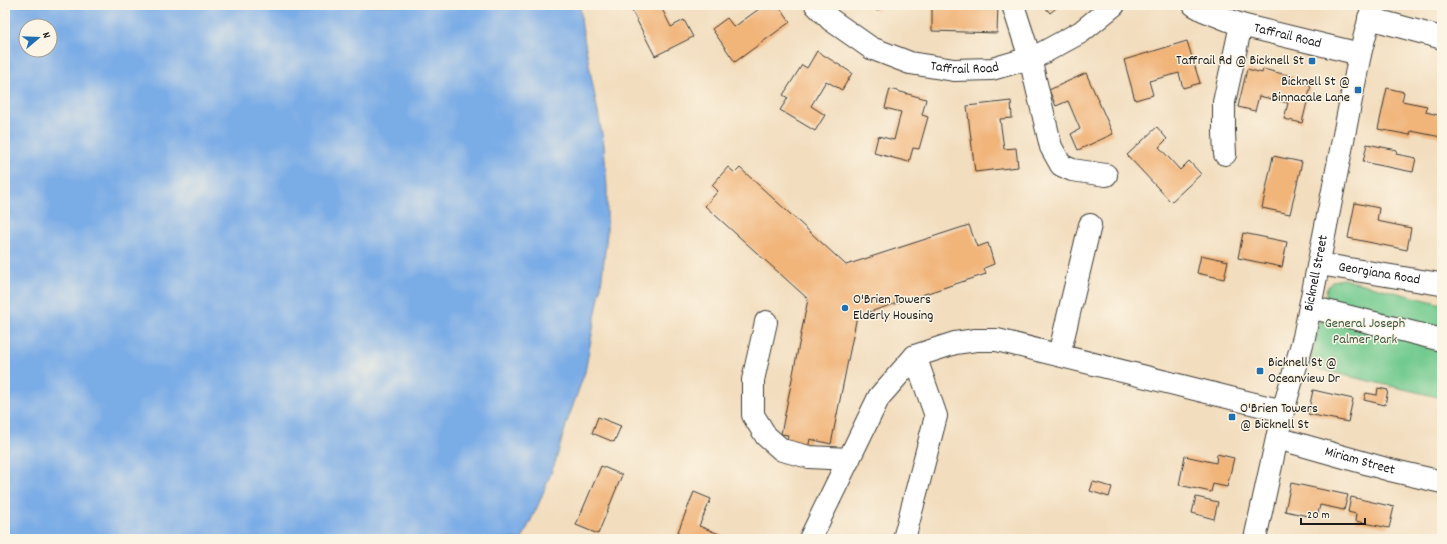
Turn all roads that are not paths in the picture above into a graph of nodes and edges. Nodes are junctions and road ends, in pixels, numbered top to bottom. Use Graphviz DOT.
graph roads {
  1 [pos="816,5"];
  2 [pos="1013,5"];
  3 [pos="1114,5"];
  4 [pos="1194,5"];
  5 [pos="1371,11"];
  6 [pos="1241,25"];
  7 [pos="1442,38"];
  8 [pos="1360,54"];
  9 [pos="1030,58"];
  10 [pos="1225,154"];
  11 [pos="1106,175"];
  12 [pos="1090,225"];
  13 [pos="1319,264"];
  14 [pos="1440,284"];
  15 [pos="1310,307"];
  16 [pos="766,322"];
  17 [pos="1442,340"];
  18 [pos="1059,355"];
  19 [pos="915,356"];
  20 [pos="1283,411"];
  21 [pos="1277,438"];
  22 [pos="849,459"];
  23 [pos="1442,482"];
  24 [pos="810,539"];
  25 [pos="904,539"];
  26 [pos="1255,539"];
  1 -- 9 [label="street, Taffrail Road"];
  2 -- 9 [label="street"];
  3 -- 9 [label="street, Taffrail Road"];
  4 -- 6 [label="street, Taffrail Road"];
  5 -- 7 [label="street"];
  5 -- 8 [label="street, Bicknell Street"];
  6 -- 8 [label="street, Taffrail Road"];
  6 -- 10 [label="street"];
  8 -- 13 [label="street, Bicknell Street"];
  9 -- 11 [label="street"];
  12 -- 18 [label="street"];
  13 -- 14 [label="street, Georgiana Road"];
  13 -- 15 [label="street, Bicknell Street"];
  15 -- 17 [label="street"];
  15 -- 20 [label="street, Bicknell Street"];
  16 -- 22 [label="street"];
  18 -- 19 [label="street"];
  18 -- 20 [label="street"];
  19 -- 22 [label="street"];
  19 -- 25 [label="street"];
  20 -- 21 [label="street, Bicknell Street"];
  21 -- 23 [label="street, Miriam Street"];
  21 -- 26 [label="street, Bicknell Street"];
  22 -- 24 [label="street"];
}
